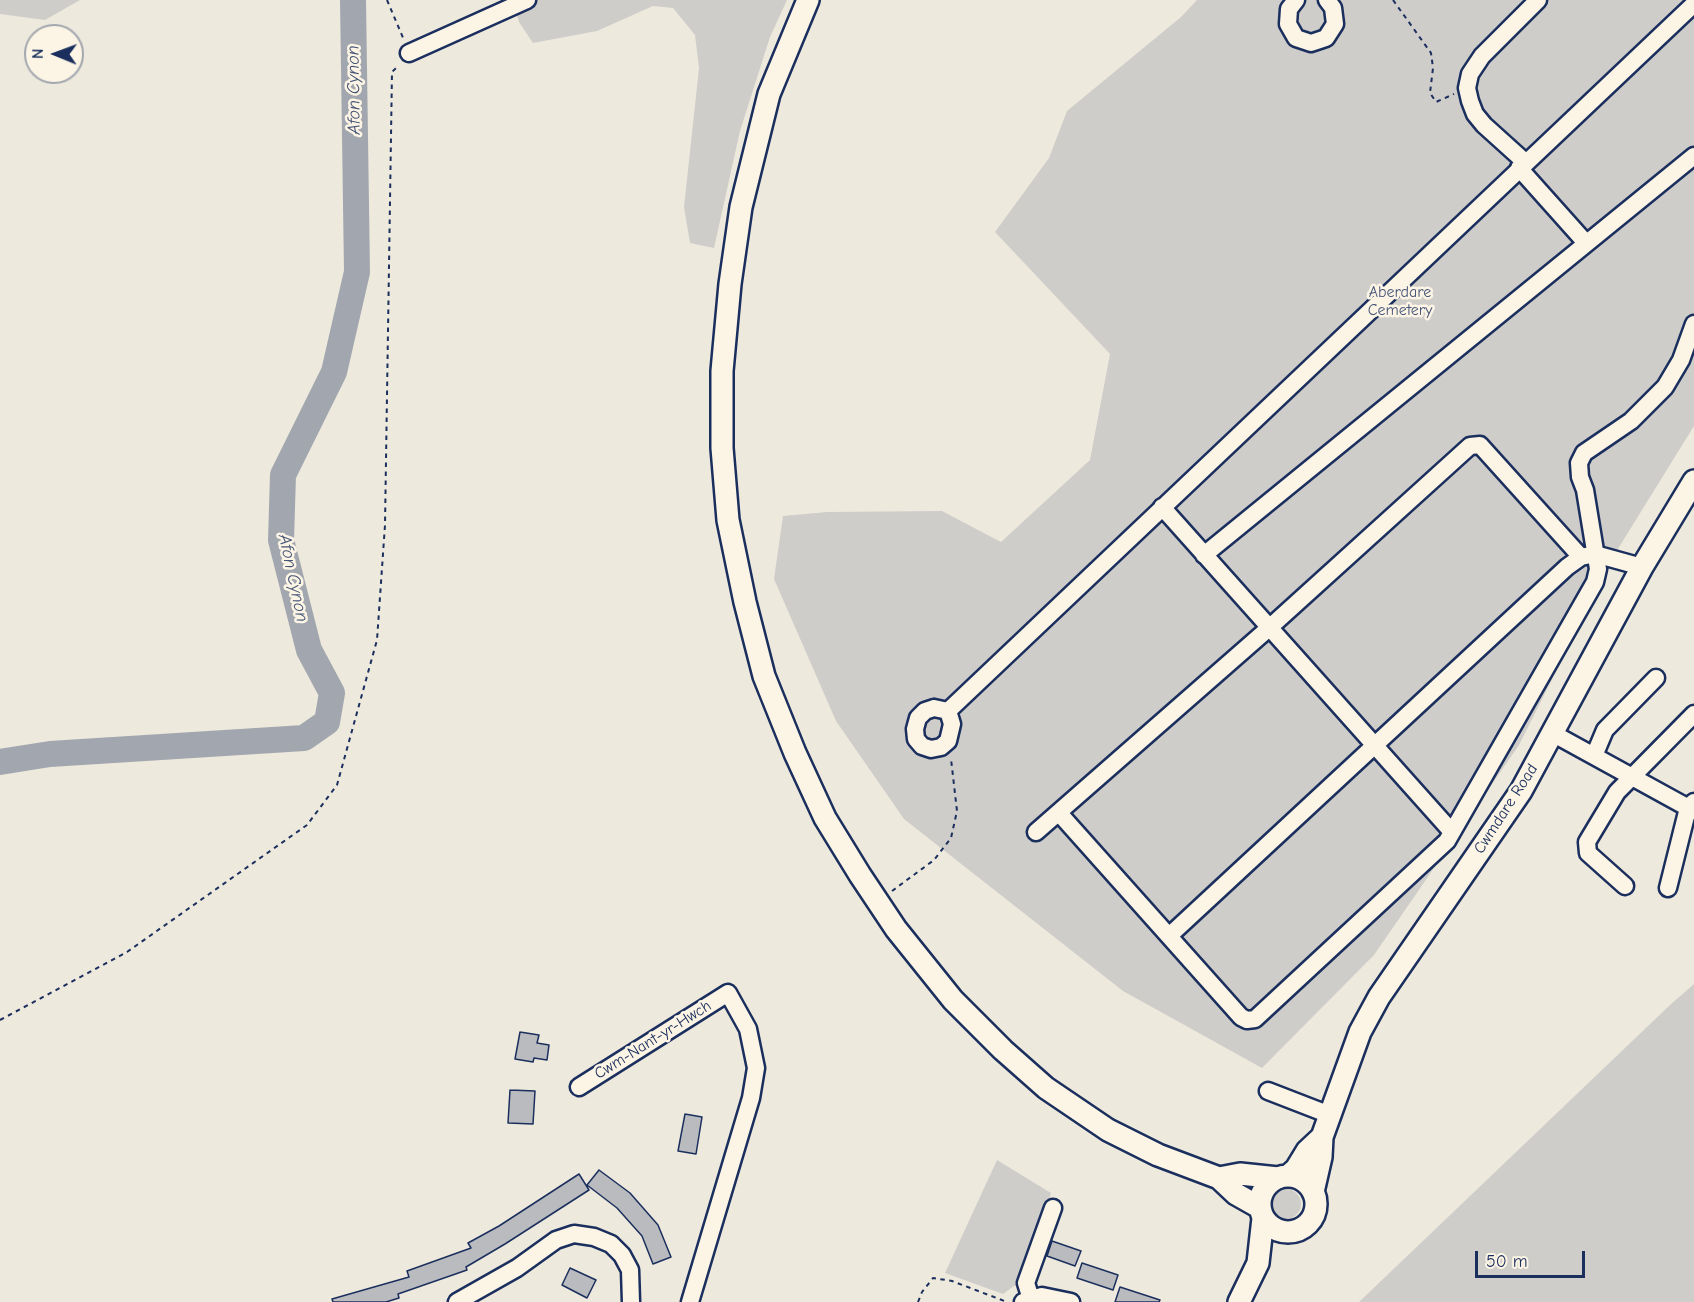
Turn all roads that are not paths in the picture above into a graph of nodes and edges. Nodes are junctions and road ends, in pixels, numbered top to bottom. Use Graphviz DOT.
graph roads {
  1 [pos="527,0"];
  2 [pos="808,0"];
  3 [pos="1296,0"];
  4 [pos="1328,0"];
  5 [pos="1538,0"];
  6 [pos="1694,4"];
  7 [pos="409,53"];
  8 [pos="1694,156"];
  9 [pos="1522,165"];
  10 [pos="1586,243"];
  11 [pos="1694,324"];
  12 [pos="1694,482"];
  13 [pos="1162,507"];
  14 [pos="1204,555"];
  15 [pos="1588,556"];
  16 [pos="1642,567"];
  17 [pos="1269,628"];
  18 [pos="1656,678"];
  19 [pos="948,711"];
  20 [pos="1694,714"];
  21 [pos="1552,733"];
  22 [pos="1375,745"];
  23 [pos="1594,756"];
  24 [pos="1632,777"];
  25 [pos="1692,807"];
  26 [pos="1059,813"];
  27 [pos="1036,832"];
  28 [pos="1452,832"];
  29 [pos="1625,886"];
  30 [pos="1668,888"];
  31 [pos="1169,936"];
  32 [pos="579,1087"];
  33 [pos="1268,1090"];
  34 [pos="1330,1115"];
  35 [pos="1322,1137"];
  36 [pos="1283,1177"];
  37 [pos="1220,1178"];
  38 [pos="1313,1192"];
  39 [pos="1053,1208"];
  40 [pos="1261,1213"];
  41 [pos="1291,1232"];
  42 [pos="1258,1263"];
  43 [pos="461,1301"];
  44 [pos="1027,1301"];
  45 [pos="631,1302"];
  46 [pos="690,1302"];
  47 [pos="1071,1302"];
  48 [pos="1239,1302"];
  1 -- 7 [label="street"];
  2 -- 37 [label="main road"];
  3 -- 4 [label="street"];
  5 -- 9 [label="street"];
  6 -- 9 [label="street"];
  8 -- 10 [label="street"];
  9 -- 10 [label="street"];
  9 -- 13 [label="street"];
  10 -- 14 [label="street"];
  11 -- 15 [label="street"];
  12 -- 16 [label="main road, Cwmdare Road"];
  13 -- 14 [label="street"];
  13 -- 19 [label="street"];
  14 -- 17 [label="street"];
  15 -- 16 [label="street"];
  15 -- 17 [label="street"];
  15 -- 22 [label="street"];
  15 -- 28 [label="street"];
  16 -- 21 [label="main road, Cwmdare Road"];
  17 -- 22 [label="street"];
  17 -- 26 [label="street"];
  18 -- 23 [label="street"];
  19 -- 19 [label="street"];
  20 -- 24 [label="street"];
  21 -- 23 [label="street"];
  21 -- 34 [label="main road, Cwmdare Road"];
  22 -- 28 [label="street"];
  22 -- 31 [label="street"];
  23 -- 24 [label="street"];
  24 -- 25 [label="street"];
  24 -- 29 [label="street"];
  25 -- 30 [label="street"];
  26 -- 27 [label="street"];
  26 -- 31 [label="street"];
  28 -- 31 [label="street"];
  32 -- 46 [label="street, Cwm-Nant-yr-Hwch"];
  33 -- 34 [label="street"];
  34 -- 35 [label="main road, Cwmdare Road"];
  35 -- 36 [label="main road, Cwmdare Road"];
  35 -- 38 [label="main road, Cwmdare Road"];
  36 -- 37 [label="main road"];
  36 -- 38 [label="main road"];
  36 -- 40 [label="main road"];
  37 -- 40 [label="main road"];
  38 -- 41 [label="main road"];
  39 -- 44 [label="street"];
  40 -- 41 [label="main road"];
  40 -- 42 [label="main road"];
  41 -- 42 [label="main road"];
  42 -- 48 [label="main road"];
  43 -- 45 [label="street"];
  44 -- 47 [label="street"];
}
